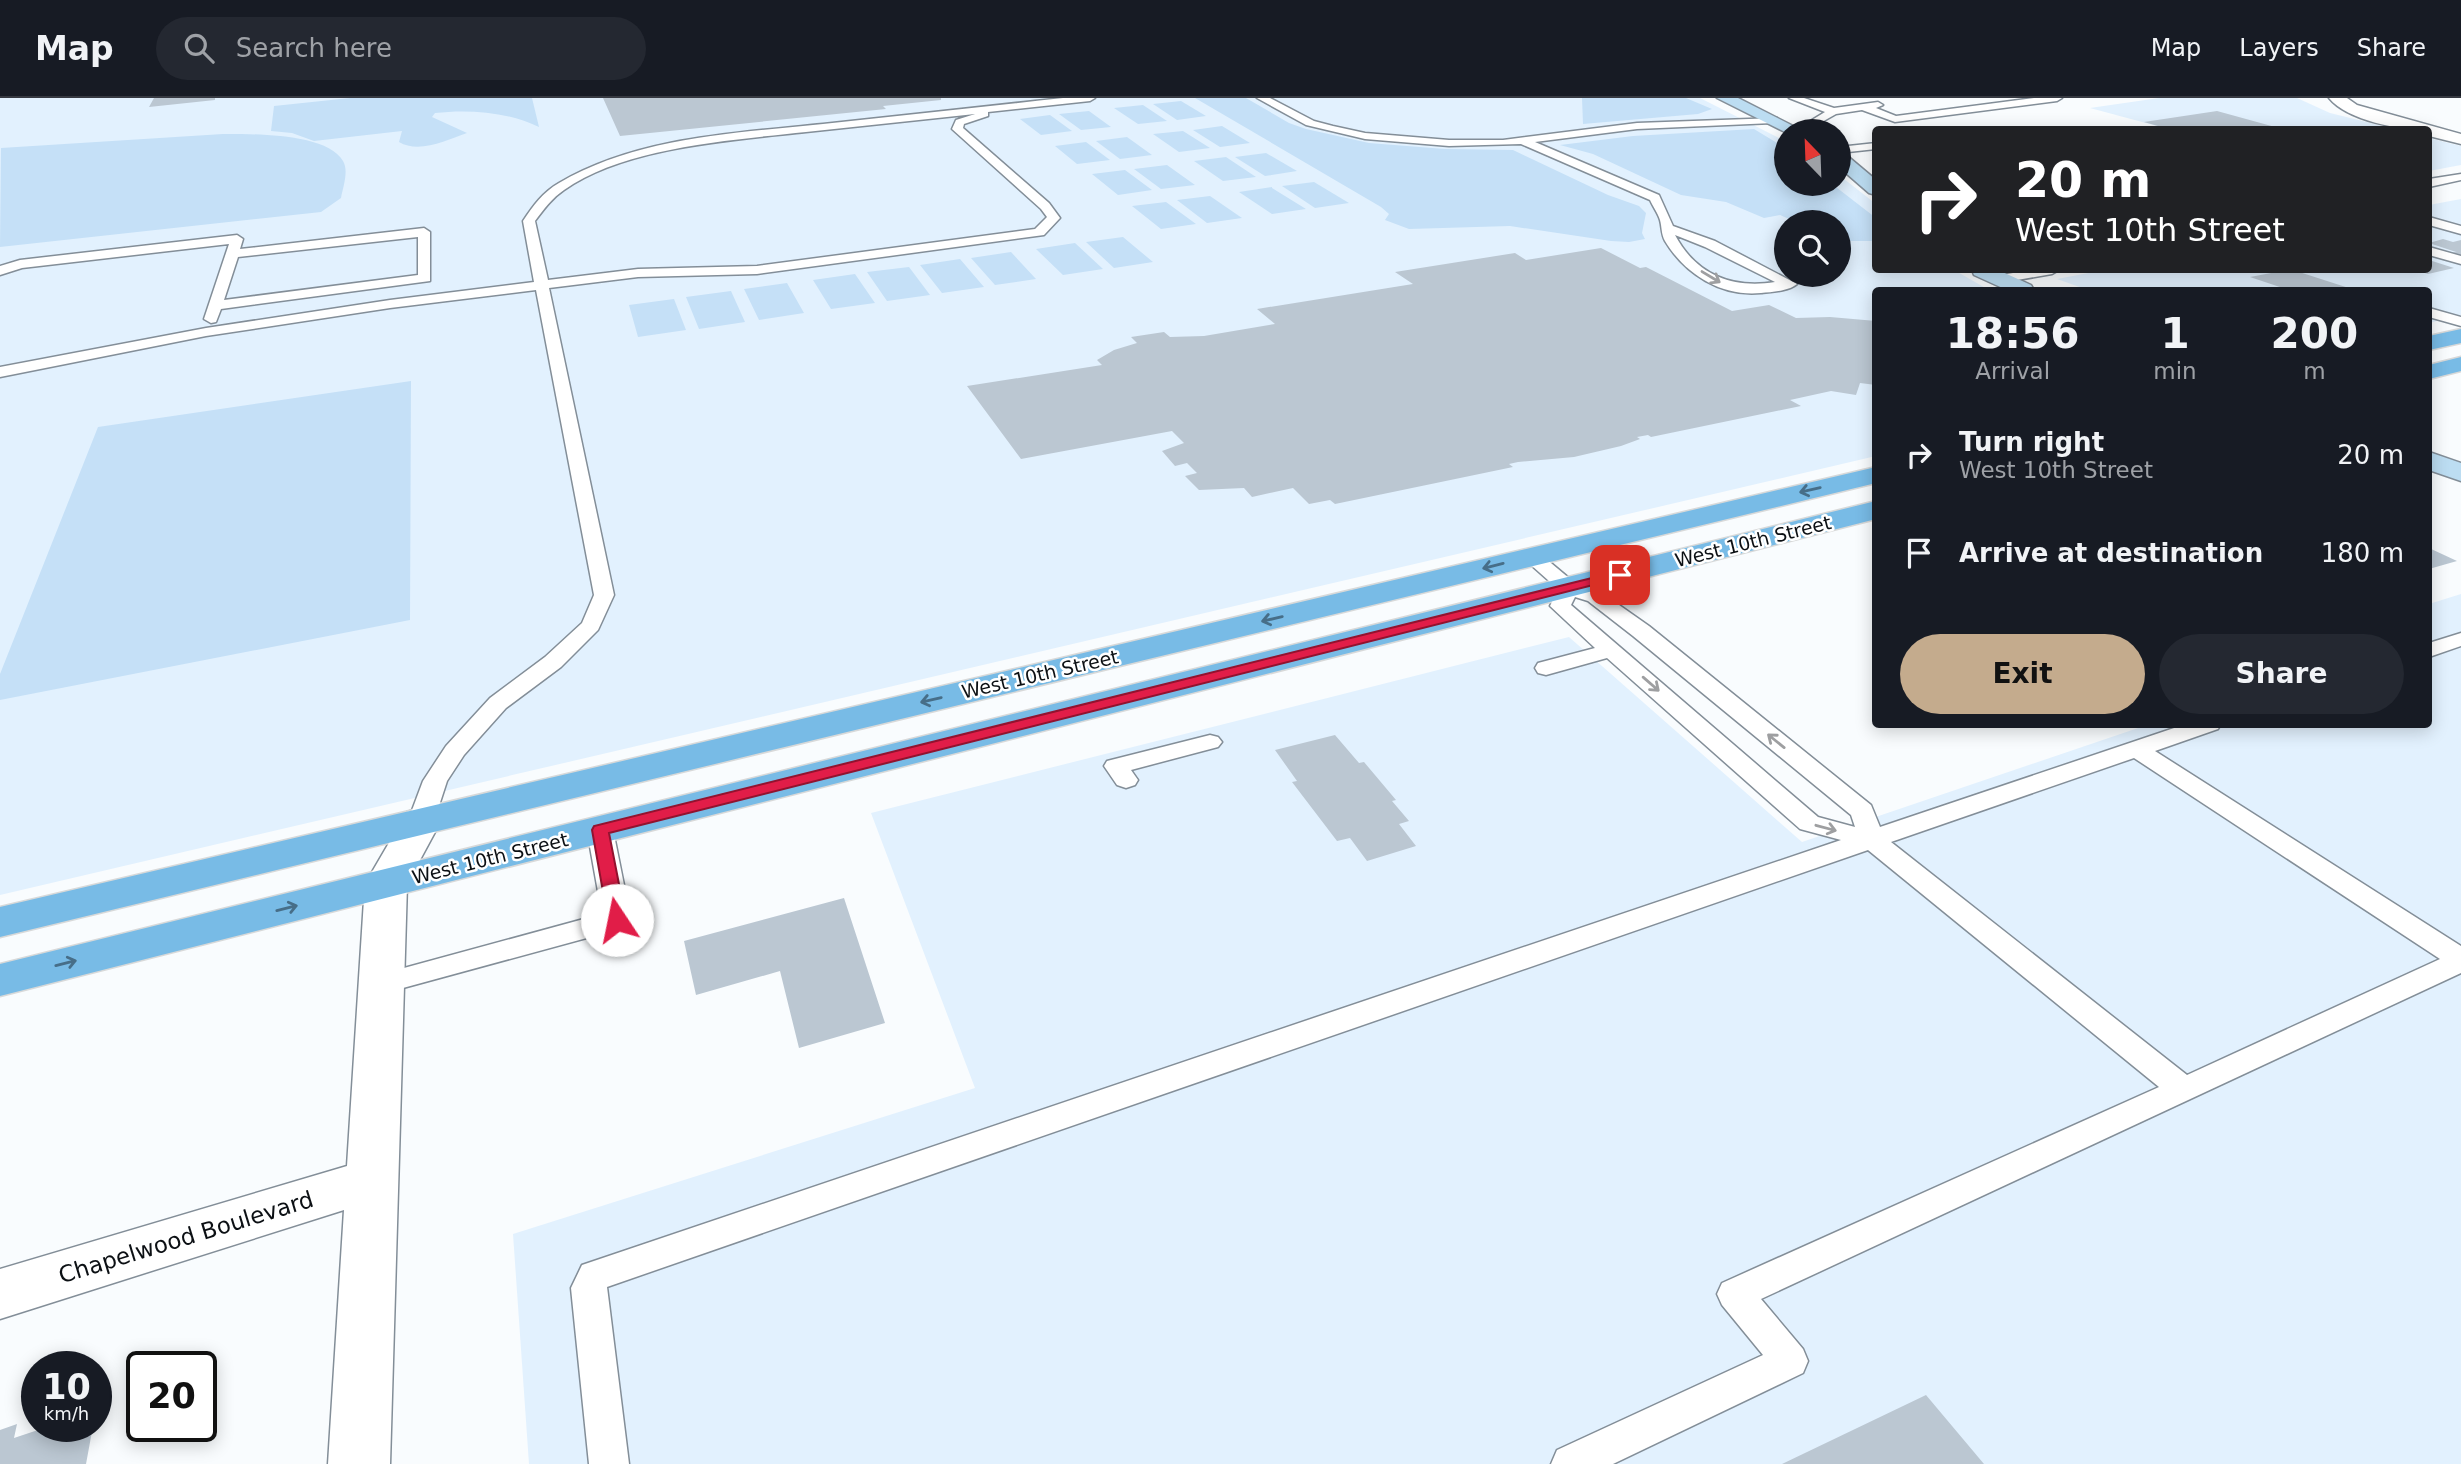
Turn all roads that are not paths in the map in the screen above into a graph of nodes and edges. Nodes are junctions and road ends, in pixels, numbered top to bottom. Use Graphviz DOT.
graph roads {
  1 [pos="1090,98"];
  2 [pos="1262,98"];
  3 [pos="1725,98"];
  4 [pos="1794,98"];
  5 [pos="2057,98"];
  6 [pos="2337,98"];
  7 [pos="1889,103"];
  8 [pos="1008,107"];
  9 [pos="1863,107"];
  10 [pos="1833,111"];
  11 [pos="1819,119"];
  12 [pos="1773,120"];
  13 [pos="2409,126"];
  14 [pos="2432,132"];
  15 [pos="2461,139"];
  16 [pos="1522,141"];
  17 [pos="1872,146"];
  18 [pos="1852,148"];
  19 [pos="1852,169"];
  20 [pos="2461,177"];
  21 [pos="2432,182"];
  22 [pos="1872,186"];
  23 [pos="2432,222"];
  24 [pos="1667,228"];
  25 [pos="2461,230"];
  26 [pos="2432,252"];
  27 [pos="232,254"];
  28 [pos="2461,260"];
  29 [pos="0,271"];
  30 [pos="1991,274"];
  31 [pos="542,285"];
  32 [pos="2017,287"];
  33 [pos="215,306"];
  34 [pos="2432,313"];
  35 [pos="2461,322"];
  36 [pos="206,332"];
  37 [pos="2461,335"];
  38 [pos="2432,342"];
  39 [pos="2461,364"];
  40 [pos="2432,371"];
  41 [pos="0,372"];
  42 [pos="2432,461"];
  43 [pos="2461,473"];
  44 [pos="1872,476"];
  45 [pos="1872,511"];
  46 [pos="1532,557"];
  47 [pos="1569,587"];
  48 [pos="2461,639"];
  49 [pos="2432,649"];
  50 [pos="1612,650"];
  51 [pos="1546,668"];
  52 [pos="2199,728"];
  53 [pos="1210,742"];
  54 [pos="2138,750"];
  55 [pos="1126,780"];
  56 [pos="421,821"];
  57 [pos="600,830"];
  58 [pos="1872,840"];
  59 [pos="386,884"];
  60 [pos="0,922"];
  61 [pos="2461,960"];
  62 [pos="0,980"];
  63 [pos="382,984"];
  64 [pos="2183,1090"];
  65 [pos="372,1180"];
  66 [pos="0,1294"];
  67 [pos="359,1464"];
  68 [pos="609,1464"];
  69 [pos="1571,1464"];
  1 -- 8 [label="lane"];
  2 -- 16 [label="lane"];
  3 -- 12 [label="main road"];
  4 -- 10 [label="lane"];
  5 -- 9 [label="lane"];
  6 -- 13 [label="street"];
  7 -- 9 [label="lane"];
  8 -- 31 [label="lane"];
  8 -- 31 [label="lane"];
  9 -- 10 [label="lane"];
  10 -- 11 [label="lane"];
  12 -- 16 [label="lane"];
  14 -- 15 [label="street"];
  16 -- 24 [label="lane"];
  17 -- 18 [label="lane"];
  19 -- 22 [label="main road"];
  20 -- 21 [label="lane"];
  23 -- 25 [label="lane"];
  24 -- 24 [label="lane, one-way"];
  26 -- 28 [label="lane"];
  27 -- 29 [label="lane"];
  27 -- 33 [label="lane"];
  27 -- 33 [label="lane"];
  30 -- 32 [label="main road"];
  31 -- 36 [label="lane"];
  31 -- 56 [label="lane"];
  33 -- 36 [label="lane"];
  34 -- 35 [label="lane"];
  36 -- 41 [label="lane"];
  37 -- 38 [label="main road"];
  39 -- 40 [label="main road"];
  42 -- 43 [label="main road"];
  44 -- 46 [label="main road, West 10th Street, one-way"];
  45 -- 47 [label="main road, West 10th Street"];
  46 -- 47 [label="lane"];
  46 -- 56 [label="main road, West 10th Street, one-way"];
  47 -- 50 [label="lane"];
  47 -- 57 [label="main road, West 10th Street"];
  58 -- 47 [label="lane, one-way"];
  48 -- 49 [label="lane"];
  50 -- 51 [label="lane"];
  50 -- 58 [label="lane, one-way"];
  52 -- 54 [label="lane"];
  53 -- 55 [label="lane"];
  54 -- 58 [label="lane"];
  54 -- 61 [label="lane"];
  56 -- 59 [label="street"];
  56 -- 60 [label="main road, West 10th Street"];
  57 -- 59 [label="main road, West 10th Street"];
  57 -- 63 [label="lane"];
  58 -- 64 [label="lane"];
  58 -- 68 [label="lane"];
  62 -- 59 [label="main road, West 10th Street, one-way"];
  59 -- 63 [label="street"];
  61 -- 64 [label="lane"];
  63 -- 65 [label="street"];
  64 -- 69 [label="lane"];
  65 -- 66 [label="street, Chapelwood Boulevard"];
  65 -- 67 [label="street"];
}
